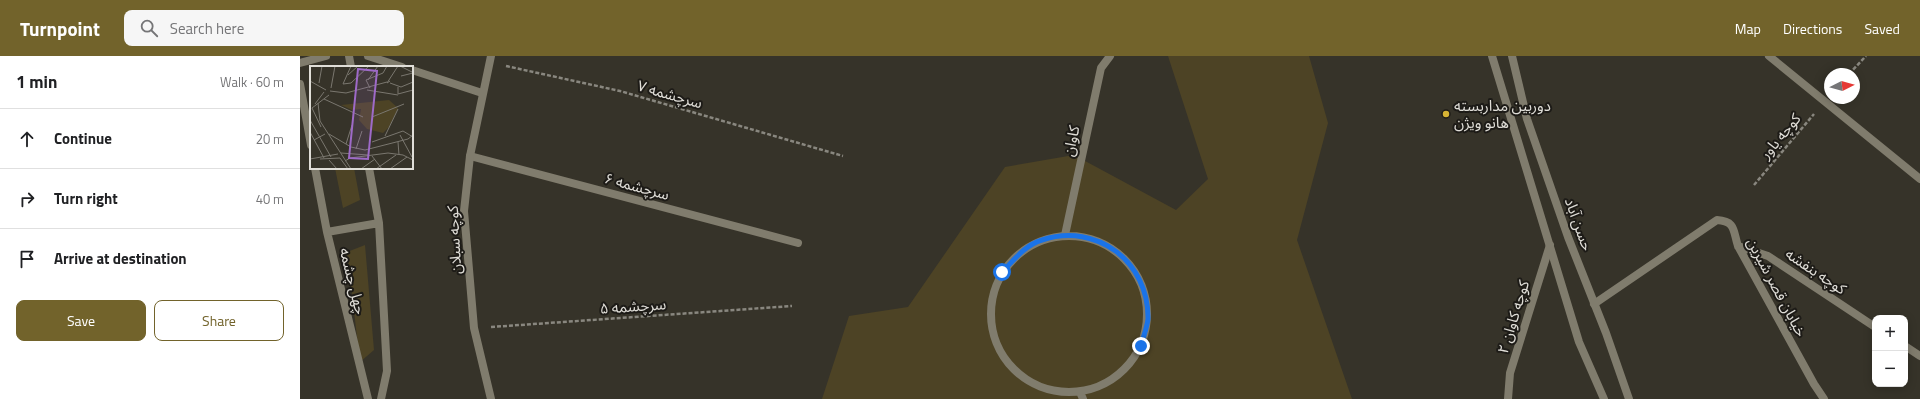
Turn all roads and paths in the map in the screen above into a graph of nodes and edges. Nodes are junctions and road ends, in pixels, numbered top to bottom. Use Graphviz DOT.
graph roads {
  1 [pos="326,56"];
  2 [pos="349,56"];
  3 [pos="368,56"];
  4 [pos="1110,56"];
  5 [pos="1492,56"];
  6 [pos="1512,56"];
  7 [pos="1769,56"];
  8 [pos="1866,56"];
  9 [pos="489,59"];
  10 [pos="300,63"];
  11 [pos="351,66"];
  12 [pos="399,66"];
  13 [pos="1855,68"];
  14 [pos="413,70"];
  15 [pos="300,84"];
  16 [pos="482,93"];
  17 [pos="1824,102"];
  18 [pos="1826,104"];
  19 [pos="310,139"];
  20 [pos="470,156"];
  21 [pos="843,156"];
  22 [pos="315,169"];
  23 [pos="369,169"];
  24 [pos="1920,179"];
  25 [pos="1754,185"];
  26 [pos="379,223"];
  27 [pos="327,232"];
  28 [pos="1065,235"];
  29 [pos="798,243"];
  30 [pos="1550,245"];
  31 [pos="1738,246"];
  32 [pos="1594,304"];
  33 [pos="792,306"];
  34 [pos="1872,325"];
  35 [pos="474,328"];
  36 [pos="1908,348"];
  37 [pos="1920,356"];
  38 [pos="1082,395"];
  39 [pos="368,399"];
  40 [pos="381,399"];
  41 [pos="491,399"];
  42 [pos="1508,399"];
  43 [pos="1604,399"];
  44 [pos="1629,399"];
  45 [pos="1824,399"];
  1 -- 10 [label="street"];
  2 -- 11 [label="street"];
  3 -- 12 [label="street"];
  4 -- 28 [label="street, کاوان"];
  5 -- 30 [label="street"];
  6 -- 32 [label="street, حسن آباد"];
  7 -- 17 [label="street"];
  8 -- 13 [label="path"];
  9 -- 16 [label="street, کوچه سبلان"];
  9 -- 21 [label="path, سرچشمه ۷"];
  14 -- 16 [label="street"];
  15 -- 19 [label="street"];
  16 -- 20 [label="street, کوچه سبلان"];
  17 -- 25 [label="path, کوچه یاور"];
  18 -- 24 [label="street"];
  20 -- 29 [label="street, سرچشمه ۶"];
  20 -- 35 [label="street, کوچه سبلان"];
  22 -- 27 [label="street, چهل چشمه"];
  23 -- 26 [label="street"];
  26 -- 27 [label="street"];
  26 -- 40 [label="street"];
  27 -- 39 [label="street, چهل چشمه"];
  28 -- 38 [label="street"];
  28 -- 38 [label="street"];
  30 -- 42 [label="street, کوچه کاوان ۲"];
  30 -- 43 [label="street"];
  31 -- 32 [label="street, خیابان قصر شیرین"];
  31 -- 34 [label="street, کوچه بنفشه"];
  31 -- 45 [label="street, خیابان قصر شیرین"];
  32 -- 44 [label="street, حسن آباد"];
  33 -- 35 [label="path, سرچشمه ۵"];
  35 -- 41 [label="street, کوچه سبلان"];
  36 -- 37 [label="street"];
}
